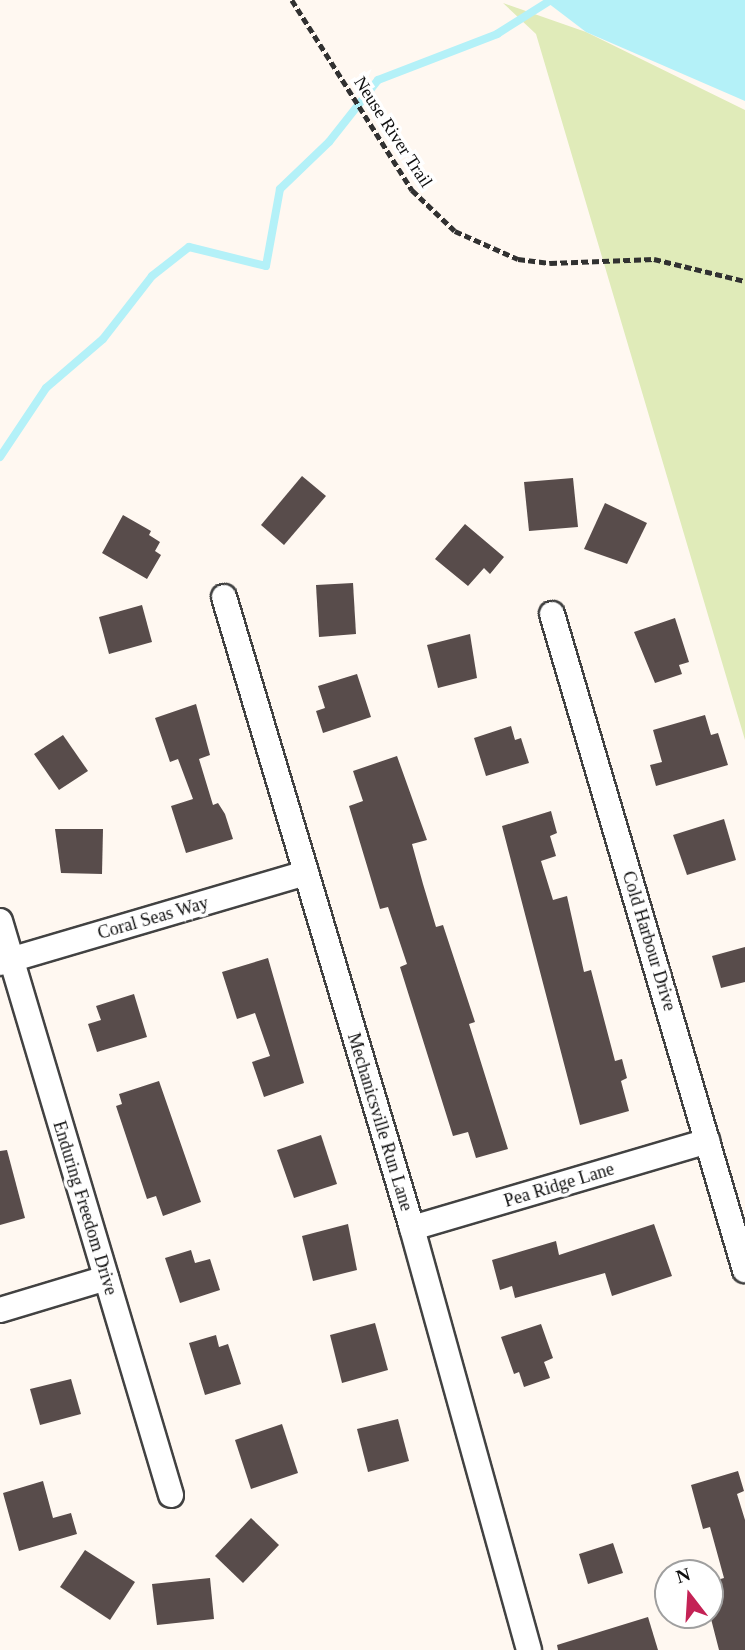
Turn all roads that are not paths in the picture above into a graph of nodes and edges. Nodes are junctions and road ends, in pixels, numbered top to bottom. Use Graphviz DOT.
graph roads {
  1 [pos="224,597"];
  2 [pos="552,614"];
  3 [pos="306,873"];
  4 [pos="0,921"];
  5 [pos="6,962"];
  6 [pos="707,1141"];
  7 [pos="412,1228"];
  8 [pos="745,1270"];
  9 [pos="106,1278"];
  10 [pos="0,1310"];
  11 [pos="171,1496"];
  12 [pos="529,1650"];
  1 -- 3 [label="street, Mechanicsville Run Lane"];
  2 -- 6 [label="street, Cold Harbour Drive"];
  3 -- 5 [label="street, Coral Seas Way"];
  3 -- 7 [label="street, Mechanicsville Run Lane"];
  4 -- 5 [label="street, Enduring Freedom Drive"];
  5 -- 9 [label="street, Enduring Freedom Drive"];
  6 -- 7 [label="street, Pea Ridge Lane"];
  6 -- 8 [label="street, Cold Harbour Drive"];
  7 -- 12 [label="street, Mechanicsville Run Lane"];
  9 -- 10 [label="street"];
  9 -- 11 [label="street, Enduring Freedom Drive"];
}
